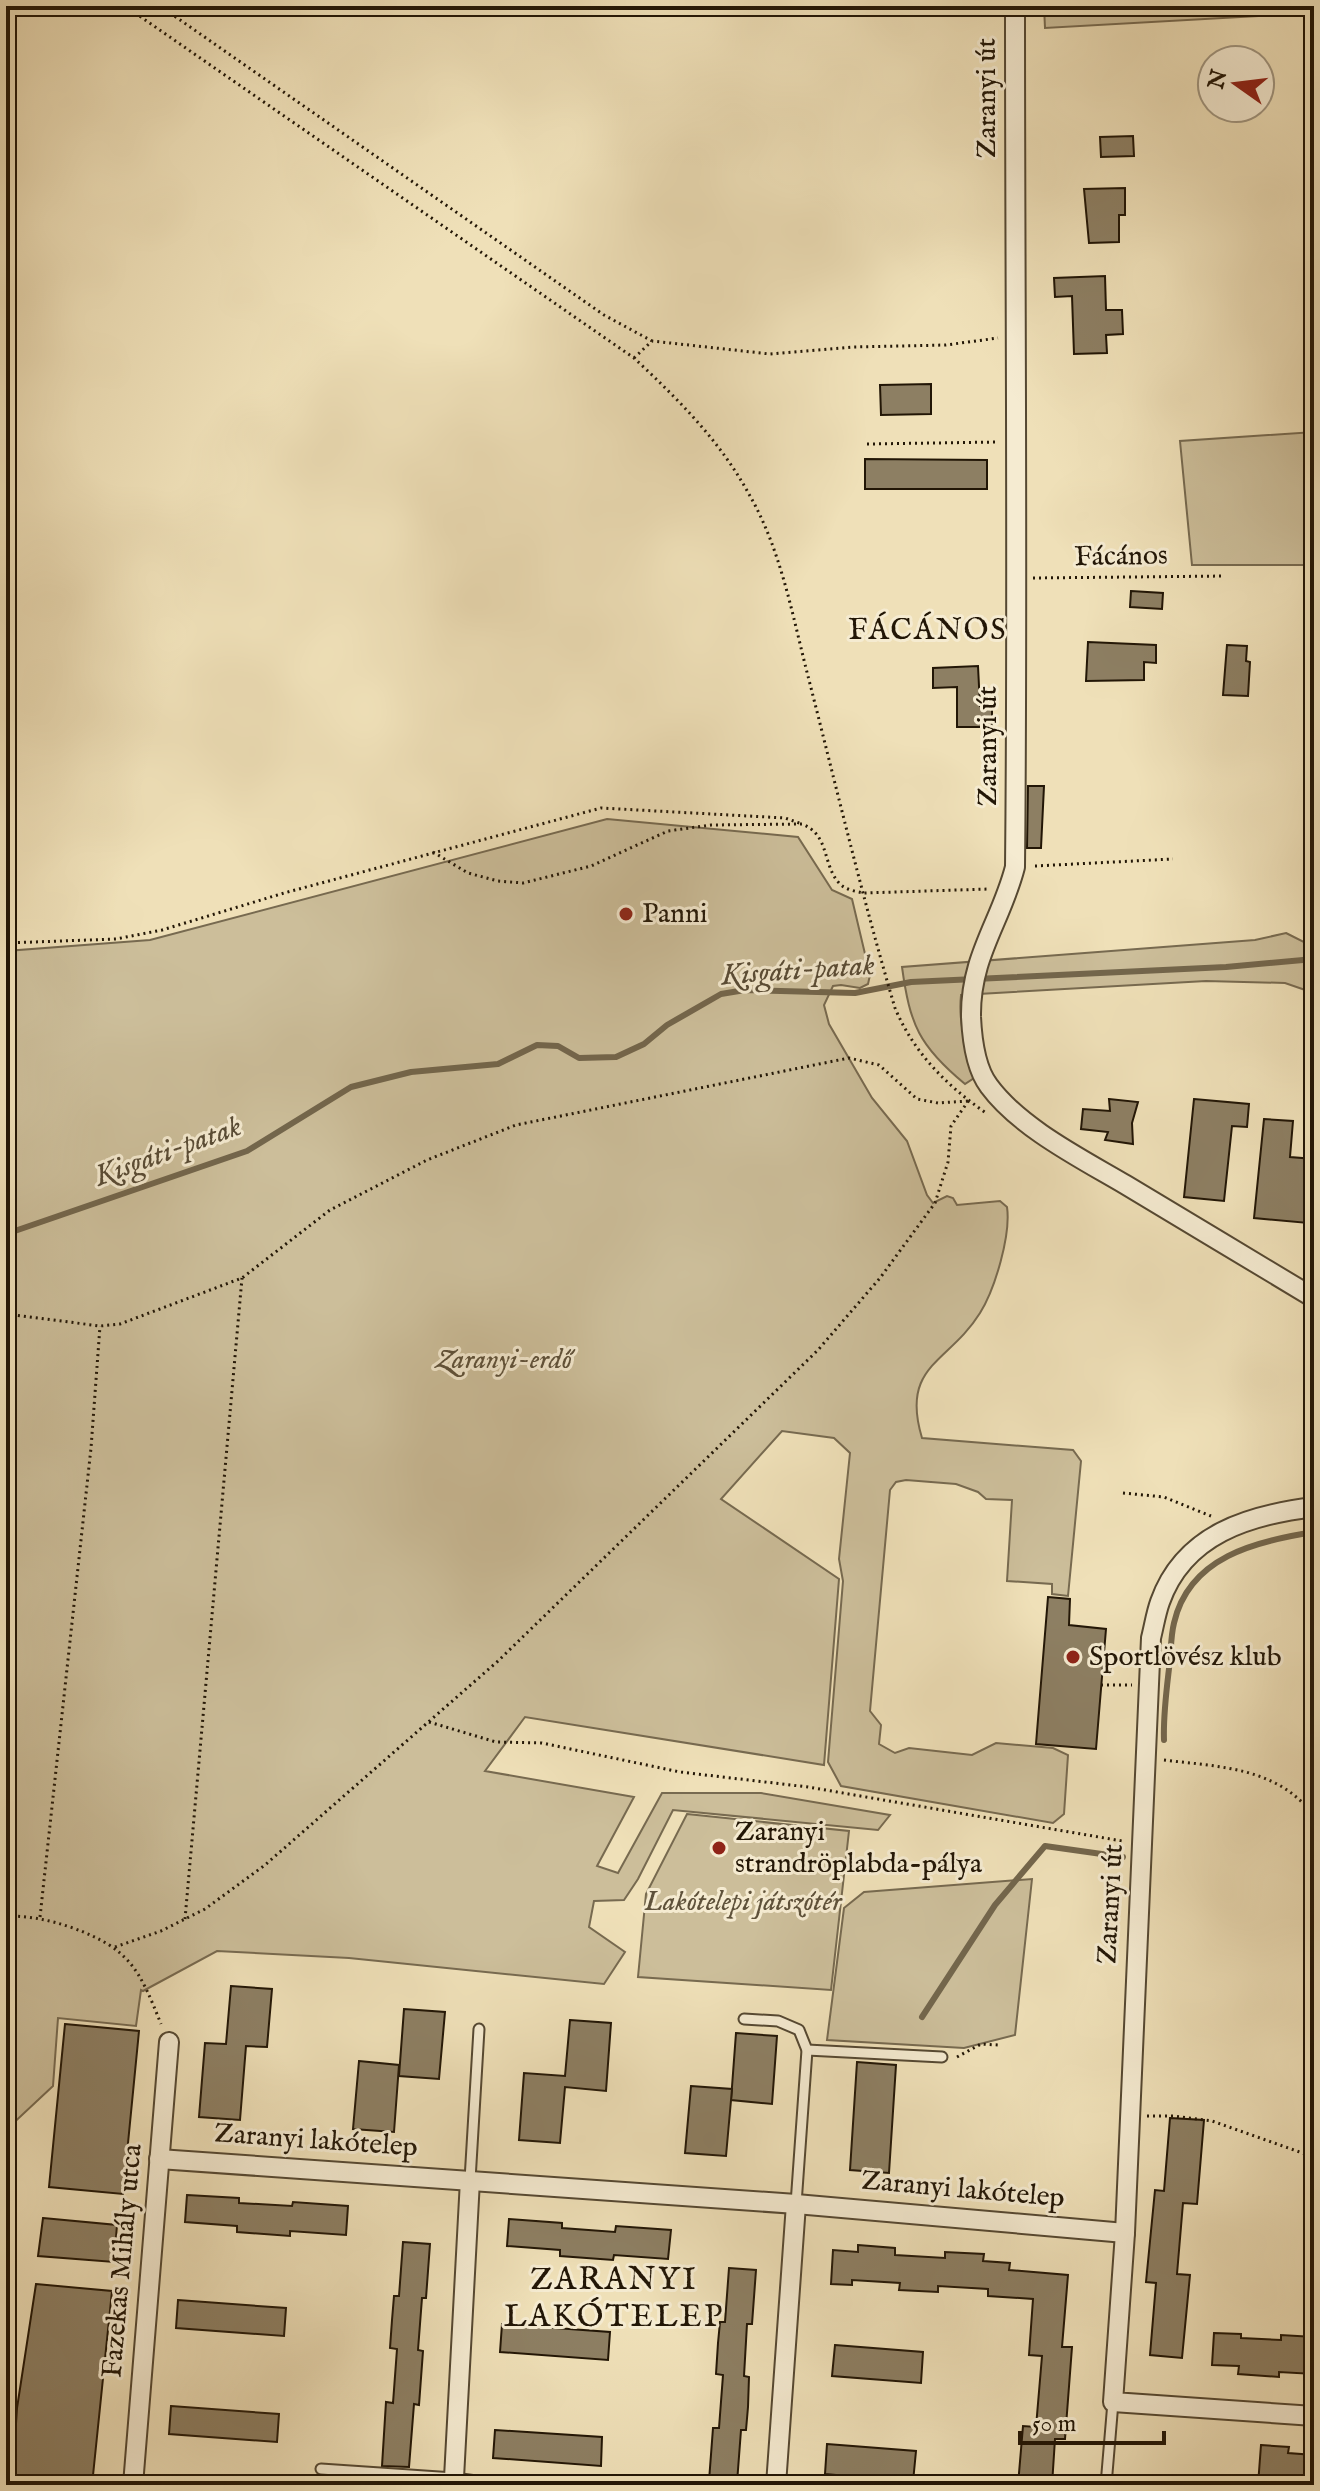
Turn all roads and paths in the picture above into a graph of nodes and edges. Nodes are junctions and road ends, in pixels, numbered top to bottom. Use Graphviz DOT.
graph roads {
  1 [pos="125,6"];
  2 [pos="160,6"];
  3 [pos="1015,6"];
  4 [pos="1015,336"];
  5 [pos="652,341"];
  6 [pos="634,358"];
  7 [pos="1015,441"];
  8 [pos="867,444"];
  9 [pos="1225,576"];
  10 [pos="1018,578"];
  11 [pos="802,824"];
  12 [pos="433,852"];
  13 [pos="1173,859"];
  14 [pos="1015,867"];
  15 [pos="1010,888"];
  16 [pos="863,893"];
  17 [pos="6,943"];
  18 [pos="895,1008"];
  19 [pos="242,1278"];
  20 [pos="1314,1298"];
  21 [pos="6,1314"];
  22 [pos="100,1326"];
  23 [pos="1123,1493"];
  24 [pos="1314,1507"];
  25 [pos="1233,1525"];
  26 [pos="1101,1685"];
  27 [pos="1148,1686"];
  28 [pos="429,1722"];
  29 [pos="1145,1758"];
  30 [pos="1314,1816"];
  31 [pos="1142,1844"];
  32 [pos="6,1916"];
  33 [pos="40,1917"];
  34 [pos="185,1919"];
  35 [pos="115,1947"];
  36 [pos="744,2019"];
  37 [pos="479,2029"];
  38 [pos="169,2042"];
  39 [pos="998,2045"];
  40 [pos="807,2050"];
  41 [pos="942,2057"];
  42 [pos="1130,2117"];
  43 [pos="159,2159"];
  44 [pos="1314,2161"];
  45 [pos="470,2180"];
  46 [pos="796,2204"];
  47 [pos="1125,2233"];
  48 [pos="1113,2402"];
  49 [pos="1314,2416"];
  50 [pos="321,2469"];
  51 [pos="454,2478"];
  52 [pos="133,2485"];
  53 [pos="506,2485"];
  54 [pos="776,2485"];
  55 [pos="1106,2485"];
  1 -- 6 [label="path"];
  2 -- 5 [label="path"];
  3 -- 4 [label="street, Zaranyi út"];
  4 -- 5 [label="path"];
  4 -- 7 [label="street, Zaranyi út"];
  5 -- 6 [label="path"];
  6 -- 16 [label="path"];
  7 -- 8 [label="path"];
  7 -- 10 [label="street, Zaranyi út"];
  9 -- 10 [label="path, Fácános"];
  10 -- 14 [label="street, Zaranyi út"];
  11 -- 12 [label="path"];
  11 -- 12 [label="path"];
  11 -- 16 [label="path"];
  12 -- 17 [label="path"];
  13 -- 14 [label="path"];
  14 -- 15 [label="street, Zaranyi út"];
  15 -- 16 [label="path"];
  15 -- 20 [label="street, Zaranyi út"];
  16 -- 18 [label="path"];
  19 -- 22 [label="path"];
  19 -- 28 [label="path"];
  19 -- 34 [label="path"];
  21 -- 22 [label="path"];
  22 -- 33 [label="path"];
  23 -- 25 [label="path"];
  24 -- 25 [label="street, Zaranyi út"];
  25 -- 27 [label="street, Zaranyi út"];
  26 -- 27 [label="path"];
  27 -- 29 [label="street, Zaranyi út"];
  28 -- 31 [label="path"];
  28 -- 34 [label="path"];
  29 -- 30 [label="path"];
  29 -- 31 [label="street, Zaranyi út"];
  31 -- 42 [label="street, Zaranyi út"];
  32 -- 33 [label="path"];
  33 -- 35 [label="path"];
  34 -- 35 [label="path"];
  35 -- 38 [label="path"];
  36 -- 40 [label="lane"];
  37 -- 45 [label="lane"];
  38 -- 43 [label="street, Fazekas Mihály utca"];
  39 -- 41 [label="path"];
  40 -- 41 [label="lane"];
  40 -- 46 [label="lane"];
  42 -- 44 [label="path"];
  42 -- 47 [label="street, Zaranyi út"];
  43 -- 45 [label="street, Zaranyi lakótelep"];
  43 -- 52 [label="street, Fazekas Mihály utca"];
  45 -- 46 [label="street, Zaranyi lakótelep"];
  45 -- 51 [label="street"];
  46 -- 47 [label="street, Zaranyi lakótelep"];
  46 -- 54 [label="street"];
  47 -- 48 [label="street, Zaranyi út"];
  48 -- 49 [label="street"];
  48 -- 55 [label="lane"];
  50 -- 51 [label="lane"];
  51 -- 53 [label="lane"];
}
